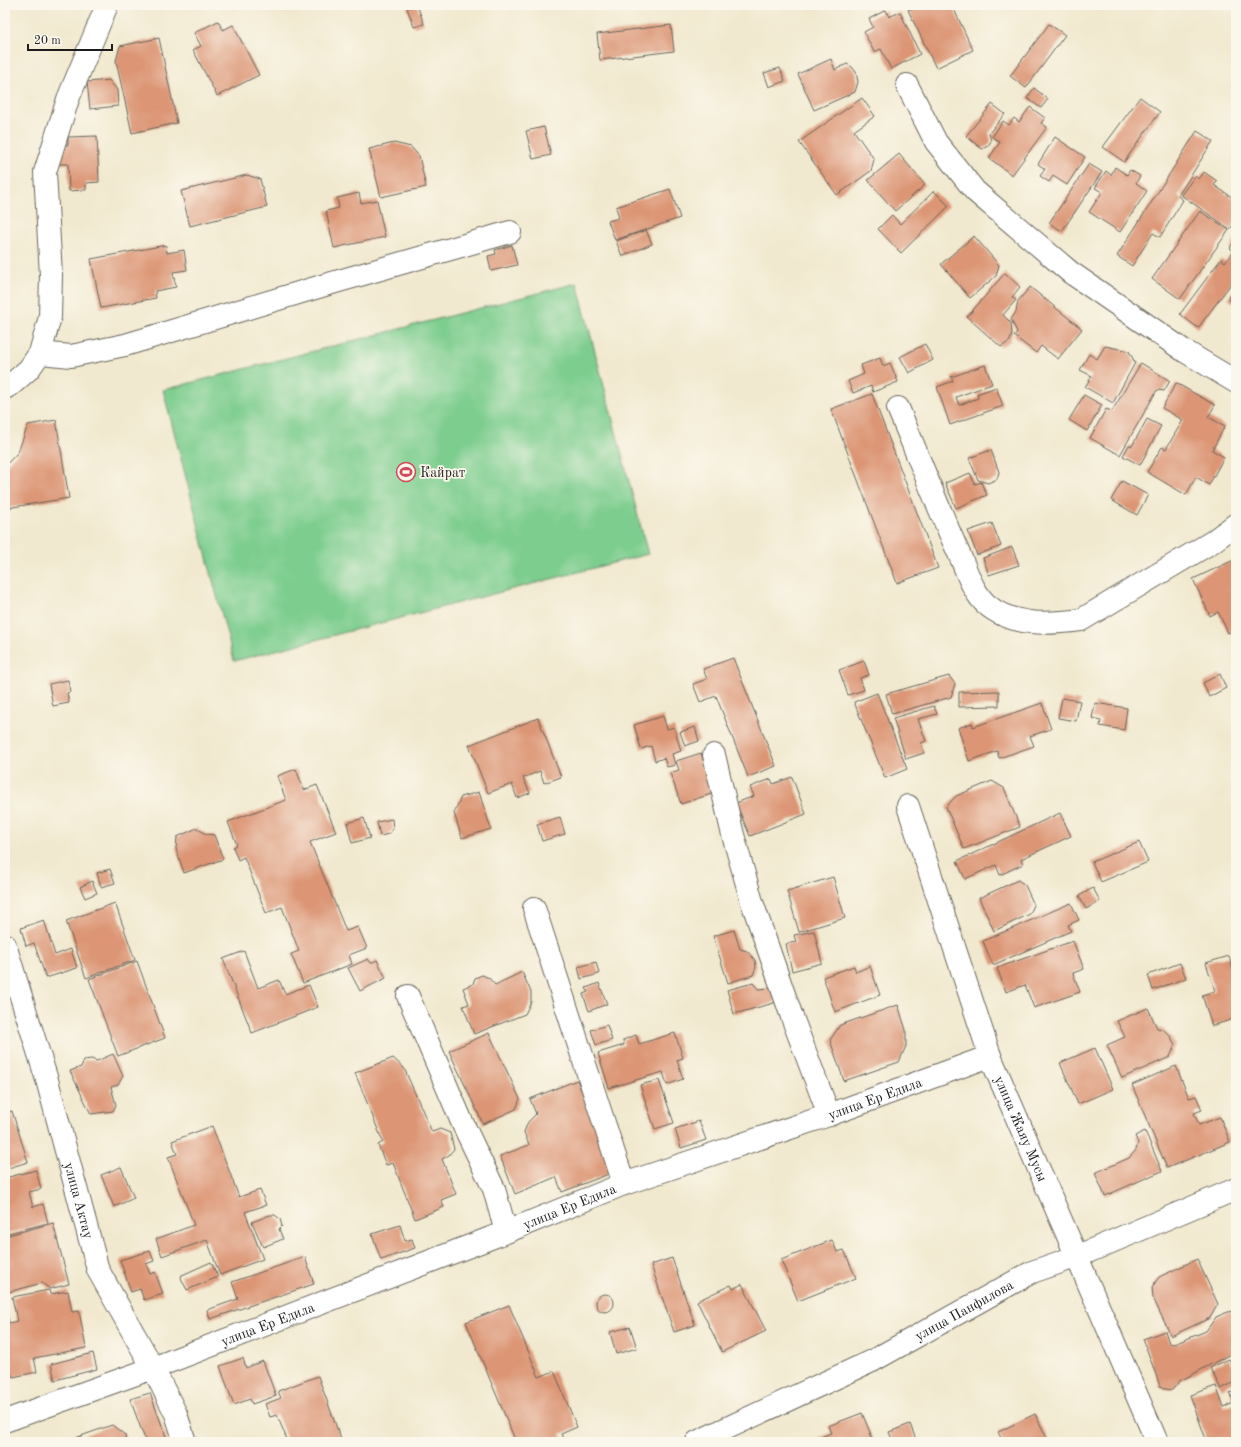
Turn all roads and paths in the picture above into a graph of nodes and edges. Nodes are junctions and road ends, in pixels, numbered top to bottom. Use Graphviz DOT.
graph roads {
  1 [pos="107,5"];
  2 [pos="907,84"];
  3 [pos="510,232"];
  4 [pos="40,353"];
  5 [pos="1236,382"];
  6 [pos="5,388"];
  7 [pos="898,408"];
  8 [pos="1236,524"];
  9 [pos="714,755"];
  10 [pos="908,806"];
  11 [pos="534,908"];
  12 [pos="5,945"];
  13 [pos="408,996"];
  14 [pos="990,1056"];
  15 [pos="829,1116"];
  16 [pos="624,1184"];
  17 [pos="1236,1189"];
  18 [pos="506,1232"];
  19 [pos="1078,1256"];
  20 [pos="153,1368"];
  21 [pos="5,1421"];
  22 [pos="185,1442"];
  23 [pos="697,1442"];
  24 [pos="1157,1442"];
  1 -- 4 [label="street"];
  2 -- 5 [label="street"];
  3 -- 4 [label="street"];
  4 -- 6 [label="street"];
  7 -- 8 [label="street"];
  9 -- 15 [label="street"];
  10 -- 14 [label="street, улица Жаяу Мусы"];
  11 -- 16 [label="street"];
  12 -- 20 [label="street, улица Актау"];
  13 -- 18 [label="street"];
  14 -- 15 [label="street, улица Ер Едила"];
  14 -- 19 [label="street, улица Жаяу Мусы"];
  15 -- 16 [label="street, улица Ер Едила"];
  16 -- 18 [label="street, улица Ер Едила"];
  17 -- 19 [label="street, улица Панфилова"];
  18 -- 20 [label="street, улица Ер Едила"];
  19 -- 23 [label="street, улица Панфилова"];
  19 -- 24 [label="street, улица Жаяу Мусы"];
  20 -- 21 [label="street, улица Ер Едила"];
  20 -- 22 [label="street, улица Актау"];
}
